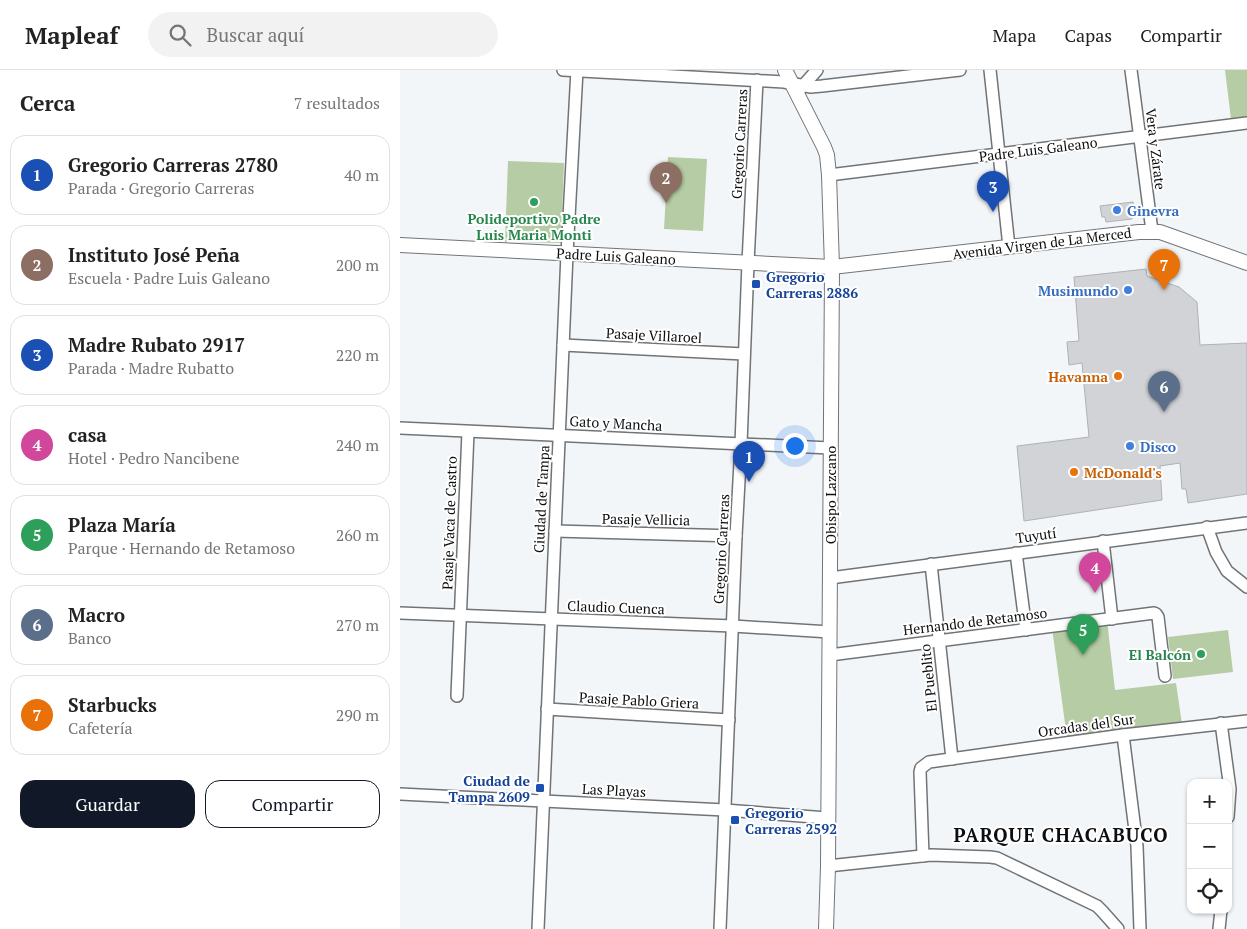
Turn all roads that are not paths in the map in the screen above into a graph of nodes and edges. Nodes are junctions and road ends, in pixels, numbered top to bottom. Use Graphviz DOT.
graph roads {
  1 [pos="563,70"];
  2 [pos="577,70"];
  3 [pos="785,70"];
  4 [pos="817,70"];
  5 [pos="960,70"];
  6 [pos="990,70"];
  7 [pos="1131,70"];
  8 [pos="757,80"];
  9 [pos="798,87"];
  10 [pos="1247,123"];
  11 [pos="1139,136"];
  12 [pos="999,153"];
  13 [pos="829,175"];
  14 [pos="1152,231"];
  15 [pos="400,245"];
  16 [pos="1009,247"];
  17 [pos="567,254"];
  18 [pos="748,263"];
  19 [pos="1247,263"];
  20 [pos="832,267"];
  21 [pos="563,345"];
  22 [pos="744,354"];
  23 [pos="400,428"];
  24 [pos="468,432"];
  25 [pos="559,435"];
  26 [pos="741,444"];
  27 [pos="830,448"];
  28 [pos="1247,523"];
  29 [pos="1206,527"];
  30 [pos="555,531"];
  31 [pos="736,536"];
  32 [pos="1103,541"];
  33 [pos="1016,552"];
  34 [pos="930,564"];
  35 [pos="830,578"];
  36 [pos="1247,587"];
  37 [pos="400,613"];
  38 [pos="460,615"];
  39 [pos="551,619"];
  40 [pos="1112,619"];
  41 [pos="733,626"];
  42 [pos="1026,630"];
  43 [pos="830,632"];
  44 [pos="939,640"];
  45 [pos="830,655"];
  46 [pos="1165,676"];
  47 [pos="457,696"];
  48 [pos="547,709"];
  49 [pos="729,720"];
  50 [pos="1247,720"];
  51 [pos="1221,724"];
  52 [pos="1123,735"];
  53 [pos="952,758"];
  54 [pos="1229,779"];
  55 [pos="400,794"];
  56 [pos="543,802"];
  57 [pos="725,810"];
  58 [pos="828,818"];
  59 [pos="923,856"];
  60 [pos="828,866"];
  61 [pos="1221,914"];
  62 [pos="538,929"];
  63 [pos="720,929"];
  64 [pos="826,929"];
  65 [pos="1118,929"];
  66 [pos="1140,929"];
  67 [pos="1219,929"];
  1 -- 2 [label="street"];
  2 -- 8 [label="street"];
  2 -- 17 [label="street, Ciudad de Tampa"];
  3 -- 9 [label="main road, Obispo Lazcano"];
  4 -- 9 [label="street"];
  5 -- 9 [label="street"];
  6 -- 12 [label="street"];
  7 -- 11 [label="street, Vera y Zárate"];
  8 -- 9 [label="street"];
  8 -- 18 [label="street, Gregorio Carreras"];
  9 -- 13 [label="main road, Obispo Lazcano"];
  10 -- 11 [label="street, Padre Luis Galeano"];
  11 -- 12 [label="street, Padre Luis Galeano"];
  11 -- 14 [label="street, Vera y Zárate"];
  12 -- 13 [label="street, Padre Luis Galeano"];
  12 -- 16 [label="street"];
  13 -- 20 [label="main road, Obispo Lazcano"];
  14 -- 16 [label="main road, Avenida Virgen de La Merced"];
  14 -- 19 [label="main road, Avenida Virgen de La Merced"];
  15 -- 17 [label="main road, Padre Luis Galeano"];
  16 -- 20 [label="main road, Avenida Virgen de La Merced"];
  17 -- 18 [label="main road, Padre Luis Galeano"];
  17 -- 21 [label="street, Ciudad de Tampa"];
  18 -- 20 [label="main road, Padre Luis Galeano"];
  18 -- 22 [label="street, Gregorio Carreras"];
  20 -- 27 [label="main road, Obispo Lazcano"];
  21 -- 22 [label="street, Pasaje Villaroel"];
  21 -- 25 [label="street, Ciudad de Tampa"];
  22 -- 26 [label="street, Gregorio Carreras"];
  23 -- 24 [label="street, Gato y Mancha"];
  24 -- 25 [label="street, Gato y Mancha"];
  24 -- 38 [label="street, Pasaje Vaca de Castro"];
  25 -- 26 [label="street, Gato y Mancha"];
  25 -- 30 [label="street, Ciudad de Tampa"];
  26 -- 27 [label="street, Gato y Mancha"];
  26 -- 31 [label="street, Gregorio Carreras"];
  27 -- 35 [label="main road, Obispo Lazcano"];
  28 -- 29 [label="street, Tuyutí"];
  29 -- 32 [label="street, Tuyutí"];
  29 -- 36 [label="street"];
  30 -- 31 [label="street, Pasaje Vellicia"];
  30 -- 39 [label="street, Ciudad de Tampa"];
  31 -- 41 [label="street, Gregorio Carreras"];
  32 -- 33 [label="street, Tuyutí"];
  32 -- 40 [label="street"];
  33 -- 34 [label="street, Tuyutí"];
  33 -- 42 [label="street"];
  34 -- 35 [label="street, Tuyutí"];
  34 -- 44 [label="street, El Pueblito"];
  35 -- 43 [label="main road, Obispo Lazcano"];
  37 -- 38 [label="street, Claudio Cuenca"];
  38 -- 39 [label="street, Claudio Cuenca"];
  38 -- 47 [label="street, Pasaje Vaca de Castro"];
  39 -- 41 [label="street, Claudio Cuenca"];
  39 -- 48 [label="street, Ciudad de Tampa"];
  40 -- 42 [label="street, Hernando de Retamoso"];
  40 -- 46 [label="street, Hernando de Retamoso"];
  41 -- 43 [label="street, Claudio Cuenca"];
  41 -- 49 [label="street, Gregorio Carreras"];
  42 -- 44 [label="street, Hernando de Retamoso"];
  43 -- 45 [label="main road, Obispo Lazcano"];
  44 -- 45 [label="street, Hernando de Retamoso"];
  44 -- 53 [label="street, El Pueblito"];
  45 -- 58 [label="main road, Obispo Lazcano"];
  48 -- 49 [label="street, Pasaje Pablo Griera"];
  48 -- 56 [label="street, Ciudad de Tampa"];
  49 -- 57 [label="street, Gregorio Carreras"];
  50 -- 51 [label="street, Orcadas del Sur"];
  51 -- 52 [label="street, Orcadas del Sur"];
  51 -- 54 [label="street"];
  52 -- 53 [label="street, Orcadas del Sur"];
  52 -- 66 [label="street"];
  53 -- 59 [label="street, Orcadas del Sur"];
  55 -- 56 [label="street, Las Playas"];
  56 -- 57 [label="street, Las Playas"];
  56 -- 62 [label="street, Ciudad de Tampa"];
  57 -- 58 [label="street, Las Playas"];
  57 -- 63 [label="street, Gregorio Carreras"];
  58 -- 60 [label="main road, Obispo Lazcano"];
  59 -- 60 [label="street"];
  59 -- 65 [label="street"];
  60 -- 64 [label="main road, Obispo Lazcano"];
  61 -- 67 [label="street"];
}
